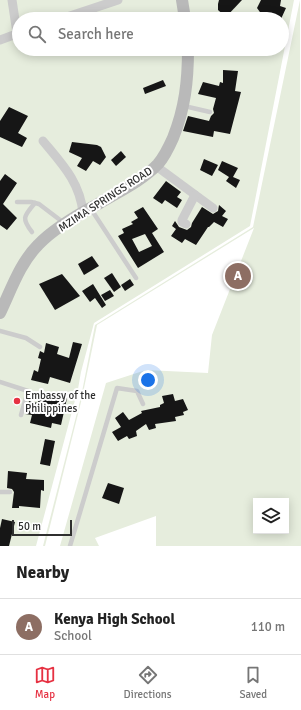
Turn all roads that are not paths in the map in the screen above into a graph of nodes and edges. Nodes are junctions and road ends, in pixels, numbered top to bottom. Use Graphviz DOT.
graph roads {
  1 [pos="12,0"];
  2 [pos="118,0"];
  3 [pos="182,0"];
  4 [pos="14,12"];
  5 [pos="82,12"];
  6 [pos="183,12"];
  7 [pos="12,35"];
  8 [pos="0,40"];
  9 [pos="188,56"];
  10 [pos="184,106"];
  11 [pos="210,112"];
  12 [pos="43,141"];
  13 [pos="156,166"];
  14 [pos="195,195"];
  15 [pos="17,202"];
  16 [pos="35,203"];
  17 [pos="213,208"];
  18 [pos="86,210"];
  19 [pos="66,224"];
  20 [pos="186,224"];
  21 [pos="32,232"];
  22 [pos="136,278"];
  23 [pos="0,313"];
  24 [pos="0,330"];
  25 [pos="40,347"];
  26 [pos="0,382"];
  27 [pos="143,404"];
  28 [pos="21,415"];
  29 [pos="0,492"];
  30 [pos="10,492"];
  31 [pos="70,546"];
  1 -- 4 [label="street"];
  2 -- 5 [label="street"];
  3 -- 6 [label="street"];
  7 -- 8 [label="street"];
  9 -- 10 [label="street, MZIMA SPRINGS ROAD"];
  10 -- 11 [label="lane"];
  10 -- 13 [label="street, MZIMA SPRINGS ROAD"];
  12 -- 18 [label="street"];
  13 -- 14 [label="street"];
  13 -- 18 [label="street, MZIMA SPRINGS ROAD"];
  14 -- 17 [label="street"];
  14 -- 20 [label="street"];
  15 -- 16 [label="lane"];
  16 -- 19 [label="lane"];
  16 -- 21 [label="lane"];
  18 -- 19 [label="street, MZIMA SPRINGS ROAD"];
  18 -- 22 [label="lane"];
  19 -- 23 [label="street, MZIMA SPRINGS ROAD"];
  24 -- 25 [label="lane"];
  26 -- 28 [label="lane"];
  27 -- 31 [label="lane"];
  29 -- 30 [label="lane"];
}
